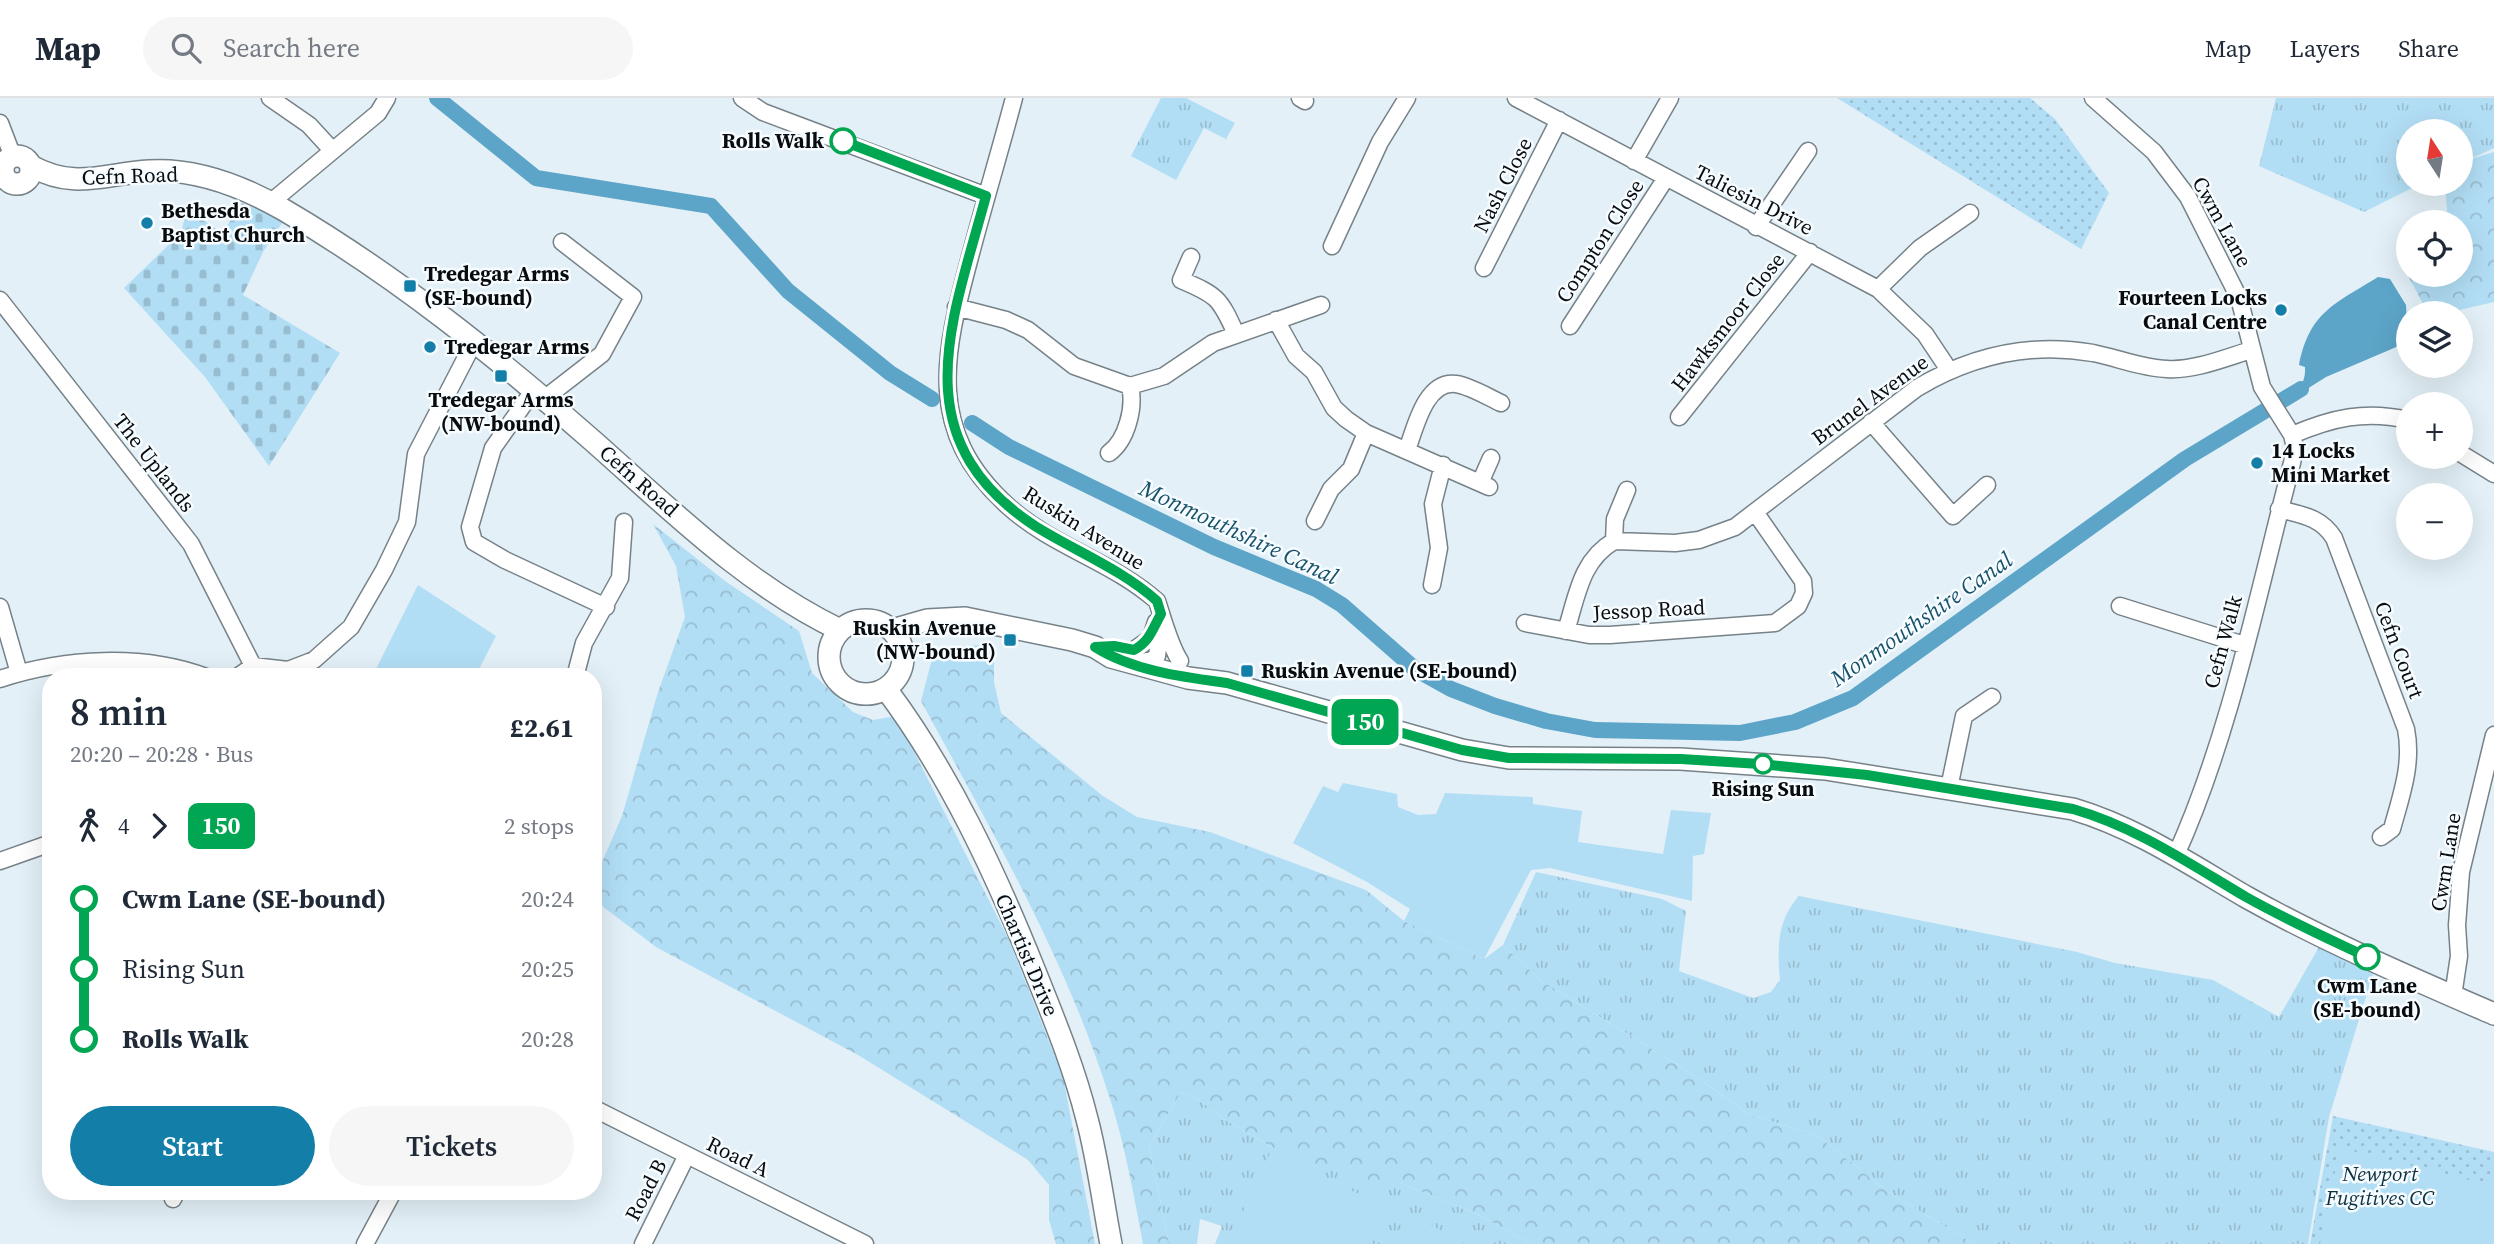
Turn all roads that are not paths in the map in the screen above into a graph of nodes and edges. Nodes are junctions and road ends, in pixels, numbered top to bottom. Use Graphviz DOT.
graph roads {
  1 [pos="270,98"];
  2 [pos="387,98"];
  3 [pos="742,98"];
  4 [pos="1014,98"];
  5 [pos="1407,98"];
  6 [pos="1516,98"];
  7 [pos="1670,98"];
  8 [pos="2093,98"];
  9 [pos="1559,120"];
  10 [pos="0,124"];
  11 [pos="331,149"];
  12 [pos="1808,151"];
  13 [pos="1634,161"];
  14 [pos="12,170"];
  15 [pos="1666,178"];
  16 [pos="986,196"];
  17 [pos="270,203"];
  18 [pos="1970,213"];
  19 [pos="1756,227"];
  20 [pos="562,242"];
  21 [pos="1332,246"];
  22 [pos="1810,252"];
  23 [pos="1191,257"];
  24 [pos="1484,268"];
  25 [pos="1878,289"];
  26 [pos="0,300"];
  27 [pos="1321,304"];
  28 [pos="956,307"];
  29 [pos="1276,320"];
  30 [pos="1570,326"];
  31 [pos="1236,334"];
  32 [pos="474,342"];
  33 [pos="2251,350"];
  34 [pos="1949,369"];
  35 [pos="1130,386"];
  36 [pos="539,395"];
  37 [pos="1501,403"];
  38 [pos="1679,417"];
  39 [pos="2396,417"];
  40 [pos="1871,422"];
  41 [pos="1366,433"];
  42 [pos="2292,435"];
  43 [pos="1407,450"];
  44 [pos="1109,453"];
  45 [pos="1491,458"];
  46 [pos="2473,461"];
  47 [pos="1443,465"];
  48 [pos="2494,474"];
  49 [pos="1987,485"];
  50 [pos="1627,490"];
  51 [pos="2280,509"];
  52 [pos="1755,512"];
  53 [pos="1315,521"];
  54 [pos="624,522"];
  55 [pos="1614,541"];
  56 [pos="1432,585"];
  57 [pos="2120,606"];
  58 [pos="0,607"];
  59 [pos="606,607"];
  60 [pos="1161,614"];
  61 [pos="1525,624"];
  62 [pos="840,630"];
  63 [pos="892,630"];
  64 [pos="1566,631"];
  65 [pos="2244,645"];
  66 [pos="1157,656"];
  67 [pos="1132,657"];
  68 [pos="1180,662"];
  69 [pos="253,666"];
  70 [pos="50,668"];
  71 [pos="183,668"];
  72 [pos="250,668"];
  73 [pos="264,668"];
  74 [pos="300,668"];
  75 [pos="577,668"];
  76 [pos="42,669"];
  77 [pos="19,673"];
  78 [pos="0,679"];
  79 [pos="1227,683"];
  80 [pos="886,689"];
  81 [pos="1992,697"];
  82 [pos="2494,736"];
  83 [pos="1949,788"];
  84 [pos="2381,837"];
  85 [pos="42,846"];
  86 [pos="2176,855"];
  87 [pos="0,861"];
  88 [pos="2454,996"];
  89 [pos="2494,1014"];
  90 [pos="602,1112"];
  91 [pos="687,1155"];
  92 [pos="389,1200"];
  93 [pos="365,1244"];
  94 [pos="643,1244"];
  95 [pos="865,1244"];
  96 [pos="1111,1244"];
  1 -- 11 [label="street"];
  2 -- 11 [label="street"];
  3 -- 16 [label="street"];
  4 -- 16 [label="street, Ruskin Avenue"];
  5 -- 21 [label="street"];
  6 -- 9 [label="street, Taliesin Drive"];
  7 -- 13 [label="street"];
  8 -- 33 [label="street, Cwm Lane"];
  9 -- 13 [label="street, Taliesin Drive"];
  9 -- 24 [label="street, Nash Close"];
  10 -- 14 [label="street"];
  11 -- 17 [label="street"];
  12 -- 19 [label="street"];
  13 -- 15 [label="street, Taliesin Drive"];
  14 -- 17 [label="main road, Cefn Road"];
  15 -- 19 [label="street, Taliesin Drive"];
  15 -- 30 [label="street, Compton Close"];
  16 -- 28 [label="street, Ruskin Avenue"];
  17 -- 32 [label="main road, Cefn Road"];
  18 -- 25 [label="street"];
  19 -- 22 [label="street, Taliesin Drive"];
  20 -- 36 [label="street"];
  22 -- 25 [label="street, Taliesin Drive"];
  22 -- 38 [label="street, Hawksmoor Close"];
  23 -- 31 [label="street"];
  25 -- 34 [label="street, Taliesin Drive"];
  26 -- 69 [label="street, The Uplands"];
  27 -- 29 [label="street"];
  28 -- 35 [label="street"];
  28 -- 60 [label="street, Ruskin Avenue"];
  29 -- 31 [label="street"];
  29 -- 41 [label="street"];
  31 -- 35 [label="street"];
  32 -- 36 [label="main road, Cefn Road"];
  32 -- 74 [label="street"];
  33 -- 34 [label="street, Brunel Avenue"];
  33 -- 42 [label="street, Cwm Lane"];
  34 -- 40 [label="street, Brunel Avenue"];
  35 -- 44 [label="street"];
  36 -- 59 [label="street"];
  36 -- 62 [label="main road, Cefn Road"];
  37 -- 43 [label="street"];
  39 -- 42 [label="street"];
  40 -- 49 [label="street"];
  40 -- 52 [label="street, Brunel Avenue"];
  41 -- 43 [label="street"];
  41 -- 53 [label="street"];
  42 -- 51 [label="street, Cefn Walk"];
  43 -- 47 [label="street"];
  45 -- 47 [label="street"];
  46 -- 48 [label="street"];
  47 -- 56 [label="street"];
  50 -- 55 [label="street"];
  51 -- 65 [label="street, Cefn Walk"];
  51 -- 84 [label="street, Cefn Court"];
  52 -- 55 [label="street, Brunel Avenue"];
  52 -- 64 [label="street, Jessop Road"];
  54 -- 59 [label="street"];
  55 -- 64 [label="street"];
  57 -- 65 [label="street"];
  58 -- 77 [label="street"];
  59 -- 75 [label="street"];
  60 -- 66 [label="street"];
  60 -- 67 [label="street"];
  60 -- 68 [label="street, Ruskin Avenue"];
  61 -- 64 [label="street, Jessop Road"];
  62 -- 63 [label="main road"];
  62 -- 80 [label="main road"];
  63 -- 67 [label="main road"];
  63 -- 80 [label="main road"];
  65 -- 86 [label="street, Cefn Walk"];
  66 -- 67 [label="main road"];
  66 -- 68 [label="main road"];
  67 -- 79 [label="main road"];
  68 -- 79 [label="main road"];
  69 -- 72 [label="street"];
  69 -- 73 [label="street"];
  70 -- 71 [label="street"];
  76 -- 77 [label="street"];
  77 -- 78 [label="street"];
  79 -- 83 [label="main road"];
  80 -- 96 [label="main road, Chartist Drive"];
  81 -- 83 [label="street"];
  82 -- 88 [label="street, Cwm Lane"];
  83 -- 86 [label="main road"];
  85 -- 87 [label="street"];
  86 -- 88 [label="main road"];
  88 -- 89 [label="main road"];
  90 -- 91 [label="street, Road A"];
  91 -- 94 [label="street, Road B"];
  91 -- 95 [label="street, Road A"];
  92 -- 93 [label="street"];
}
